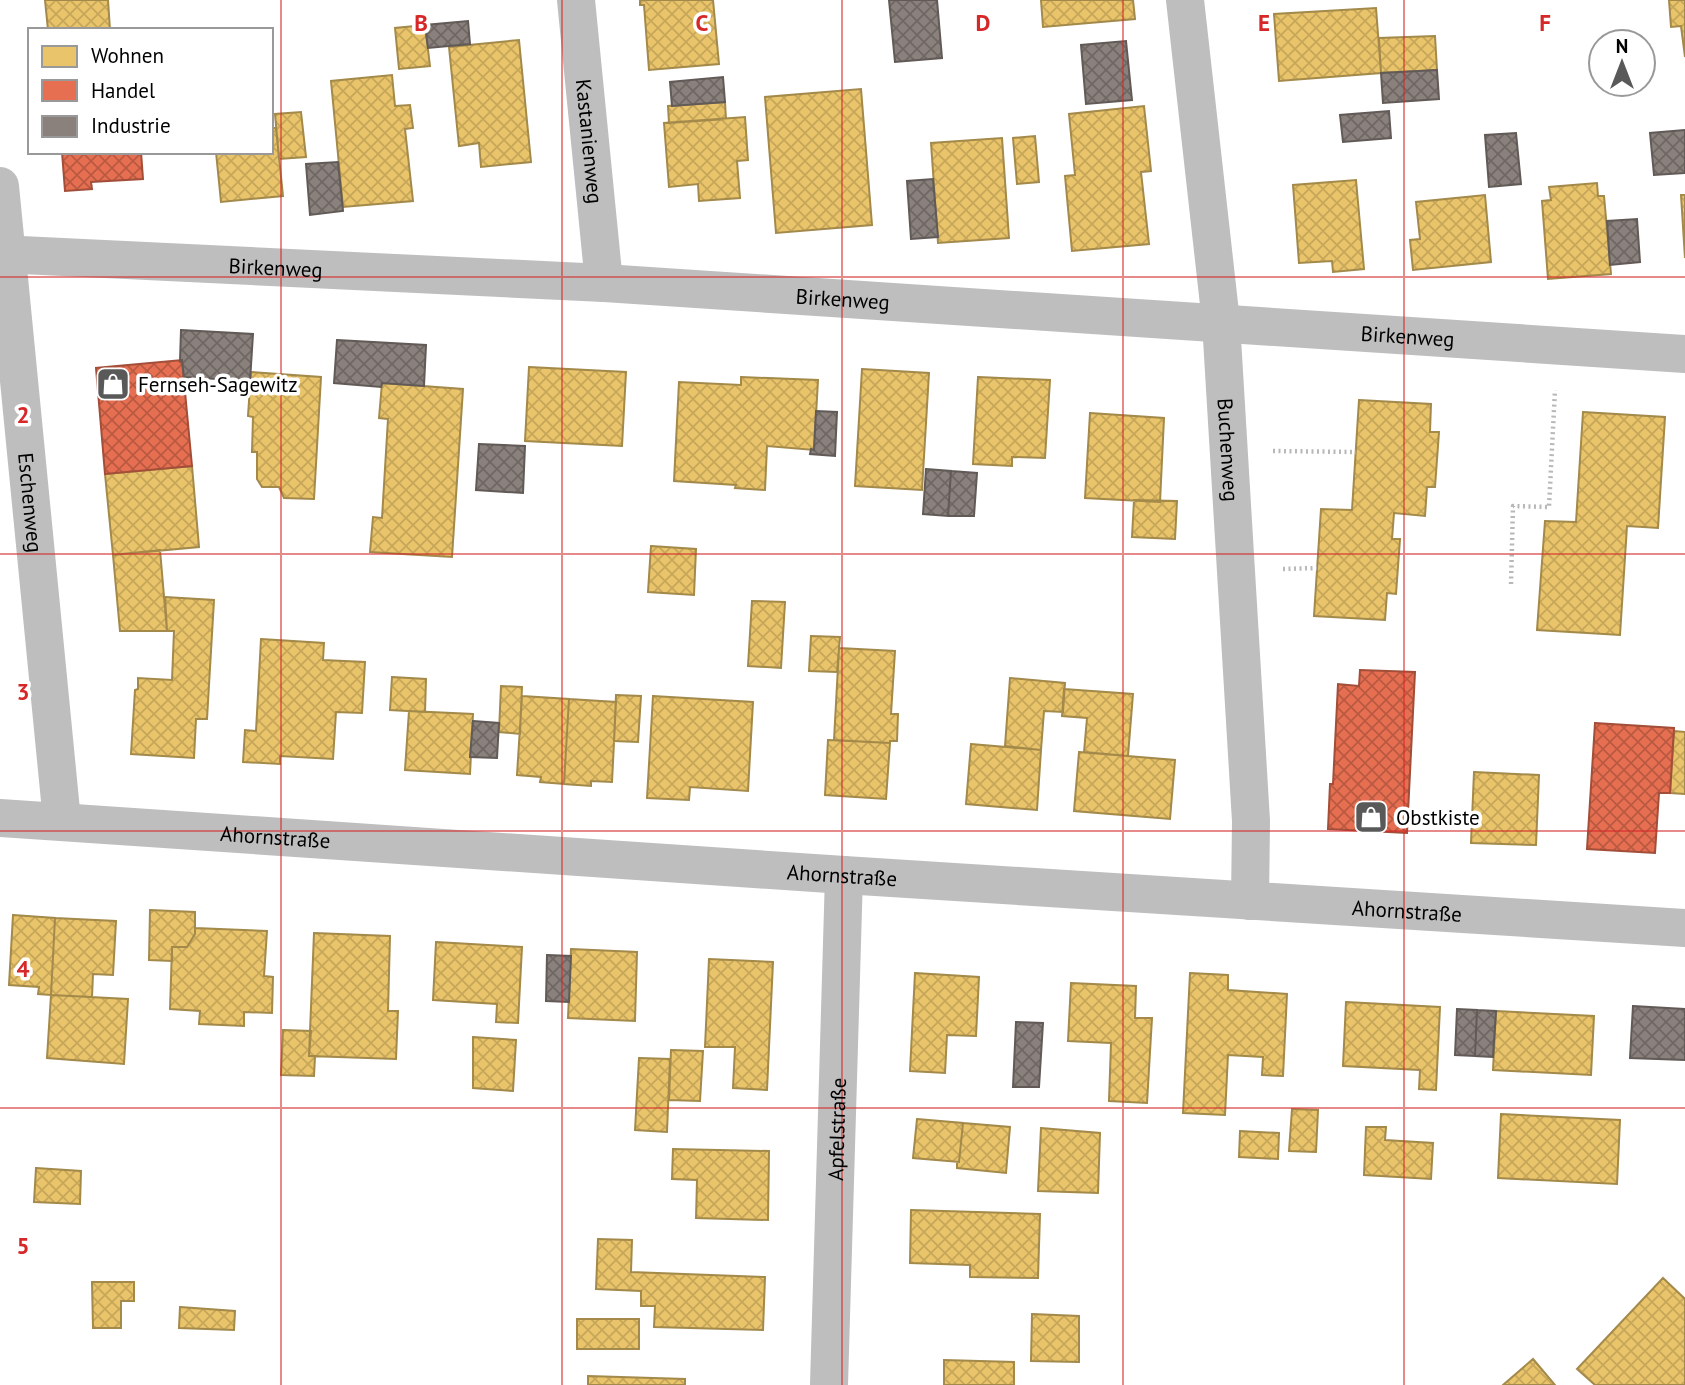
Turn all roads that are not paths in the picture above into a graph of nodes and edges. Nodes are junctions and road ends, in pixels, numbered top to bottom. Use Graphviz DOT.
graph roads {
  1 [pos="576,0"];
  2 [pos="1185,0"];
  3 [pos="0,186"];
  4 [pos="3,255"];
  5 [pos="604,283"];
  6 [pos="1221,322"];
  7 [pos="1685,354"];
  8 [pos="0,818"];
  9 [pos="62,821"];
  10 [pos="844,875"];
  11 [pos="1250,901"];
  12 [pos="1685,928"];
  13 [pos="829,1385"];
  1 -- 5 [label="street, Kastanienweg"];
  2 -- 6 [label="street, Buchenweg"];
  3 -- 4 [label="street, Eschenweg"];
  4 -- 5 [label="street, Birkenweg"];
  4 -- 9 [label="street, Eschenweg"];
  5 -- 6 [label="street, Birkenweg"];
  6 -- 7 [label="street, Birkenweg"];
  6 -- 11 [label="street, Buchenweg"];
  8 -- 9 [label="street, Ahornstraße"];
  9 -- 10 [label="street, Ahornstraße"];
  10 -- 11 [label="street, Ahornstraße"];
  10 -- 13 [label="street, Apfelstraße"];
  11 -- 12 [label="street, Ahornstraße"];
}
